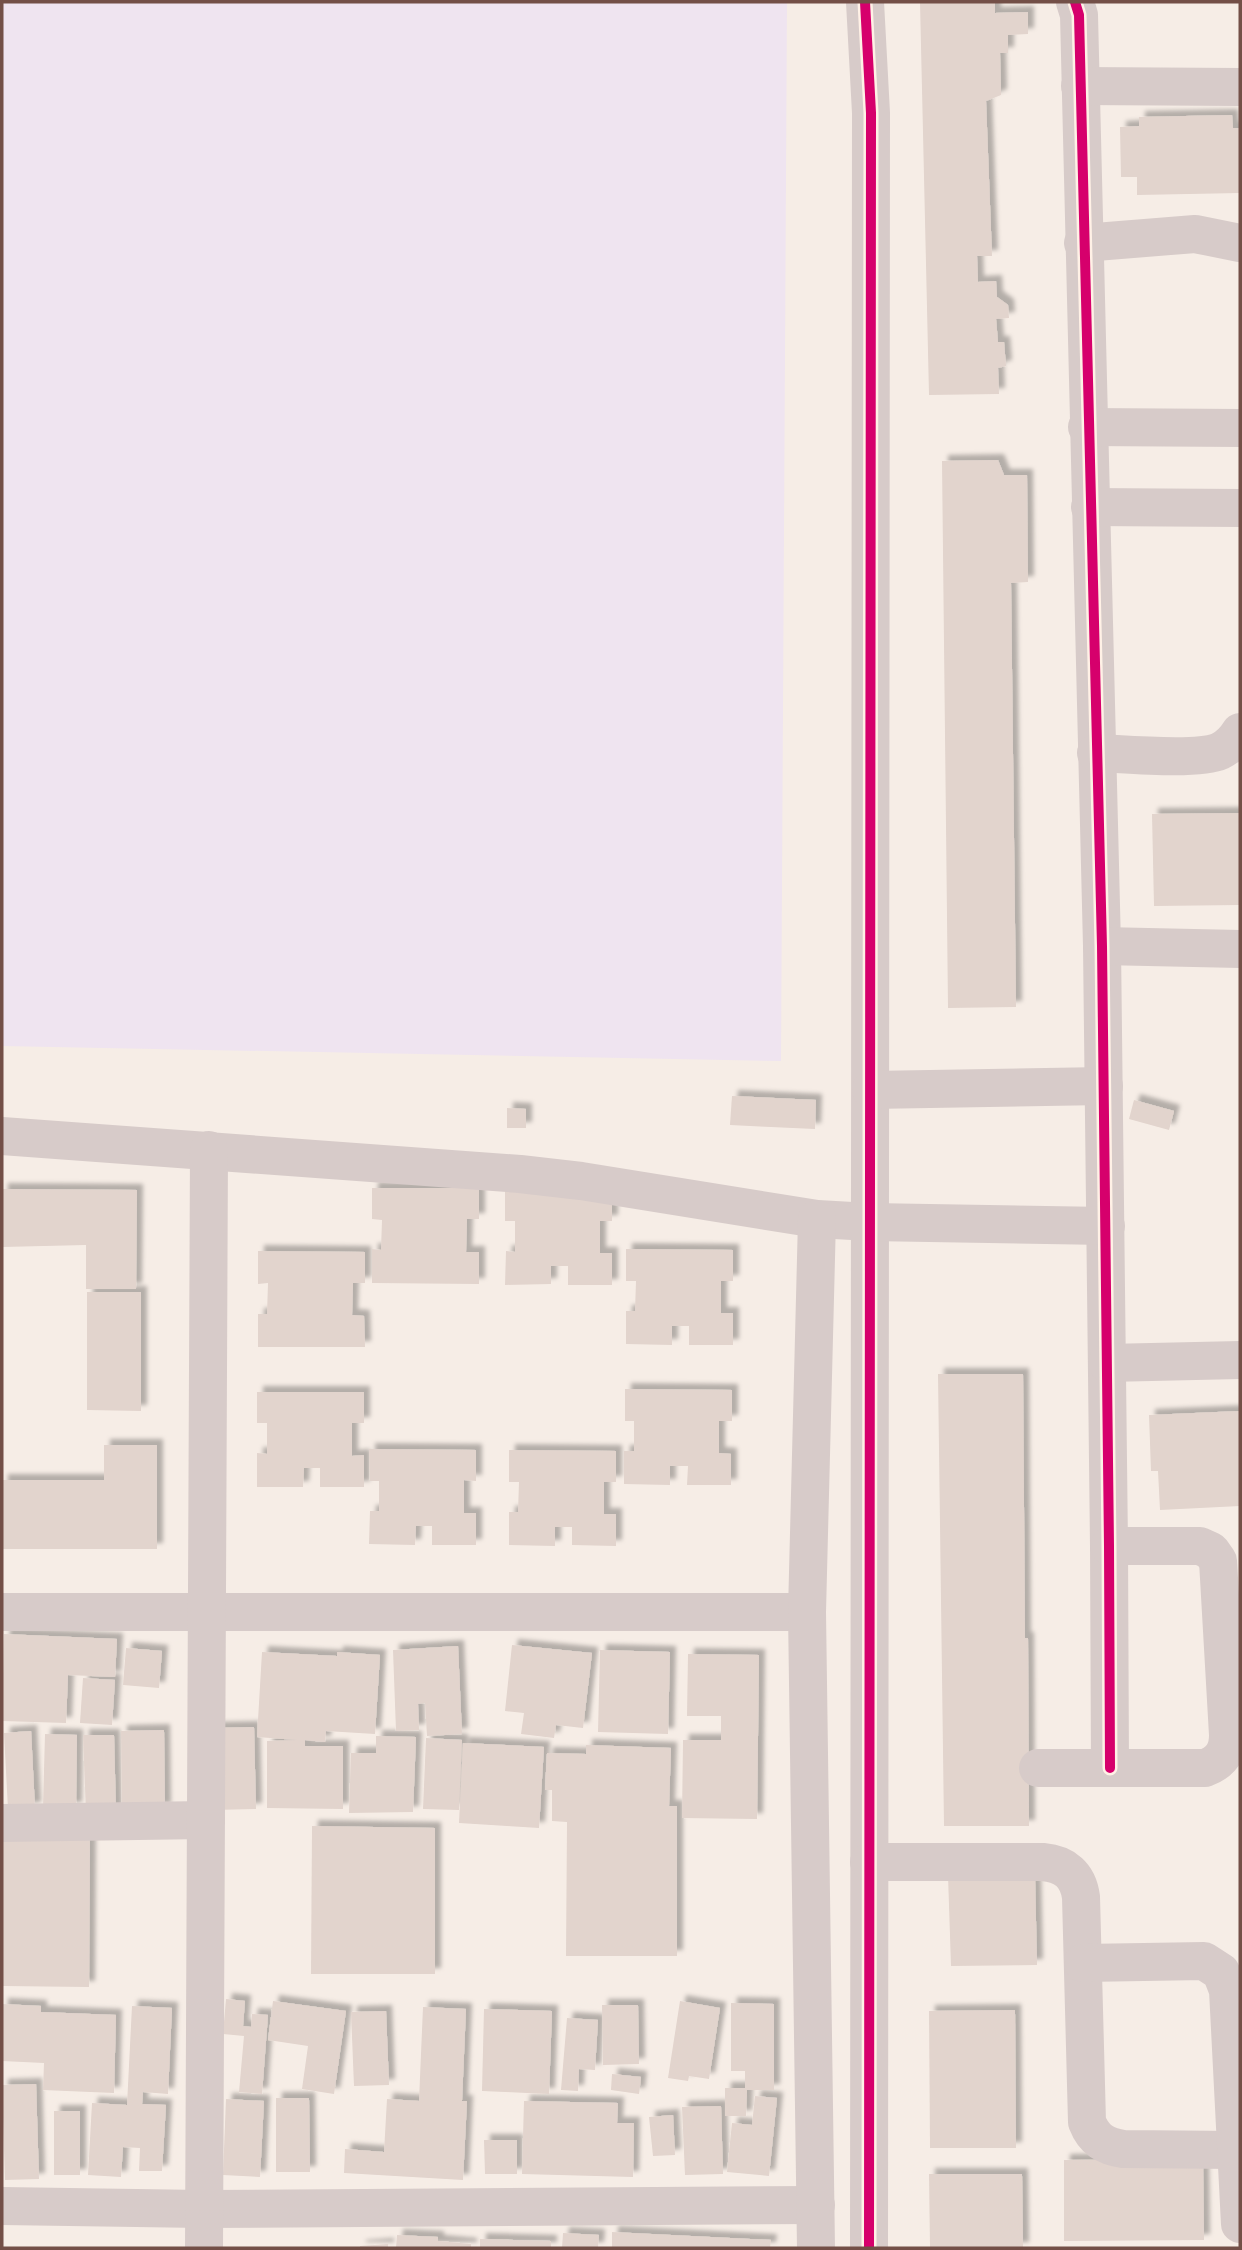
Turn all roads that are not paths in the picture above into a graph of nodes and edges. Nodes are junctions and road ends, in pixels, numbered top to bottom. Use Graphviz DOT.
graph roads {
  1 [pos="864,2"];
  2 [pos="1075,2"];
  3 [pos="1080,86"];
  4 [pos="1240,87"];
  5 [pos="1083,243"];
  6 [pos="1240,243"];
  7 [pos="1087,427"];
  8 [pos="1240,428"];
  9 [pos="1090,507"];
  10 [pos="1240,508"];
  11 [pos="1240,732"];
  12 [pos="1096,754"];
  13 [pos="1102,946"];
  14 [pos="1240,949"];
  15 [pos="1104,1086"];
  16 [pos="871,1090"];
  17 [pos="2,1136"];
  18 [pos="209,1150"];
  19 [pos="817,1219"];
  20 [pos="870,1222"];
  21 [pos="1106,1226"];
  22 [pos="1240,1360"];
  23 [pos="1107,1363"];
  24 [pos="1109,1546"];
  25 [pos="207,1611"];
  26 [pos="2,1612"];
  27 [pos="807,1612"];
  28 [pos="1038,1768"];
  29 [pos="1110,1768"];
  30 [pos="206,1820"];
  31 [pos="2,1823"];
  32 [pos="869,1862"];
  33 [pos="1083,1964"];
  34 [pos="1236,2150"];
  35 [pos="816,2205"];
  36 [pos="2,2206"];
  37 [pos="203,2209"];
  38 [pos="1240,2224"];
  39 [pos="204,2248"];
  40 [pos="816,2248"];
  41 [pos="869,2248"];
  1 -- 16 [label="street"];
  2 -- 3 [label="street"];
  3 -- 4 [label="street"];
  3 -- 5 [label="street"];
  5 -- 6 [label="street"];
  5 -- 7 [label="street"];
  7 -- 8 [label="street"];
  7 -- 9 [label="street"];
  9 -- 10 [label="street"];
  9 -- 12 [label="street"];
  11 -- 12 [label="street"];
  12 -- 13 [label="street"];
  13 -- 14 [label="street"];
  13 -- 15 [label="street"];
  15 -- 16 [label="street"];
  15 -- 21 [label="street"];
  16 -- 20 [label="street"];
  17 -- 18 [label="street"];
  18 -- 19 [label="street"];
  18 -- 25 [label="street"];
  19 -- 20 [label="street"];
  19 -- 27 [label="street"];
  20 -- 21 [label="street"];
  20 -- 32 [label="street"];
  21 -- 23 [label="street"];
  22 -- 23 [label="street"];
  23 -- 24 [label="street"];
  24 -- 29 [label="street"];
  24 -- 29 [label="street"];
  25 -- 26 [label="street"];
  25 -- 27 [label="street"];
  25 -- 30 [label="street"];
  27 -- 35 [label="street"];
  28 -- 29 [label="street"];
  30 -- 31 [label="street"];
  30 -- 37 [label="street"];
  32 -- 33 [label="street"];
  32 -- 41 [label="street"];
  33 -- 34 [label="street"];
  33 -- 34 [label="street"];
  34 -- 38 [label="street"];
  35 -- 37 [label="street"];
  35 -- 40 [label="street"];
  36 -- 37 [label="street"];
  37 -- 39 [label="street"];
}
